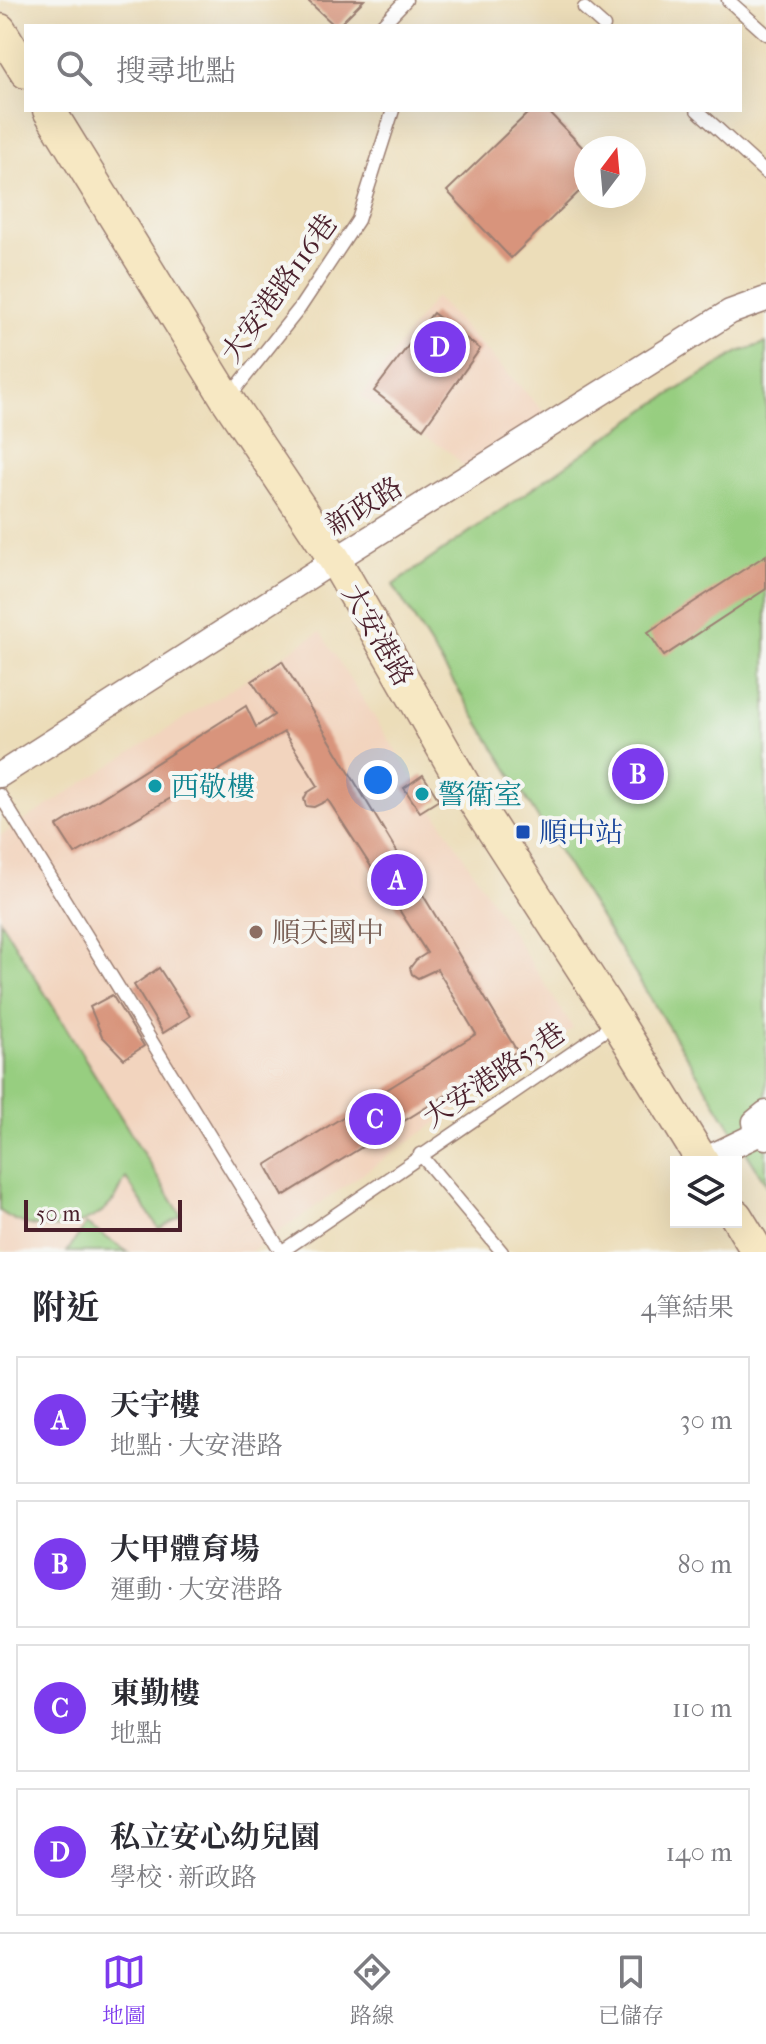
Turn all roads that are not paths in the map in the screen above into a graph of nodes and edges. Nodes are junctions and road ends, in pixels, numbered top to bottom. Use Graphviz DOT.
graph roads {
  1 [pos="406,0"];
  2 [pos="728,0"];
  3 [pos="584,8"];
  4 [pos="383,24"];
  5 [pos="602,24"];
  6 [pos="0,30"];
  7 [pos="766,34"];
  8 [pos="24,69"];
  9 [pos="50,112"];
  10 [pos="392,112"];
  11 [pos="699,112"];
  12 [pos="766,173"];
  13 [pos="766,299"];
  14 [pos="227,399"];
  15 [pos="335,560"];
  16 [pos="0,775"];
  17 [pos="0,795"];
  18 [pos="617,1022"];
  19 [pos="763,1128"];
  20 [pos="420,1154"];
  21 [pos="699,1156"];
  22 [pos="714,1156"];
  23 [pos="742,1226"];
  24 [pos="279,1248"];
  25 [pos="502,1252"];
  26 [pos="758,1252"];
  1 -- 4 [label="lane"];
  2 -- 7 [label="lane"];
  3 -- 5 [label="lane"];
  6 -- 8 [label="main road"];
  9 -- 14 [label="main road, 大安港路"];
  10 -- 14 [label="lane, 大安港路116巷"];
  11 -- 12 [label="lane"];
  13 -- 15 [label="street, 新政路"];
  14 -- 15 [label="main road, 大安港路"];
  15 -- 16 [label="street, 新政路"];
  15 -- 18 [label="main road, 大安港路"];
  17 -- 24 [label="lane"];
  18 -- 20 [label="lane, 大安港路53巷"];
  18 -- 21 [label="main road, 大安港路"];
  19 -- 22 [label="street"];
  20 -- 24 [label="lane, 大安港路53巷"];
  20 -- 25 [label="lane"];
  23 -- 26 [label="main road"];
}
